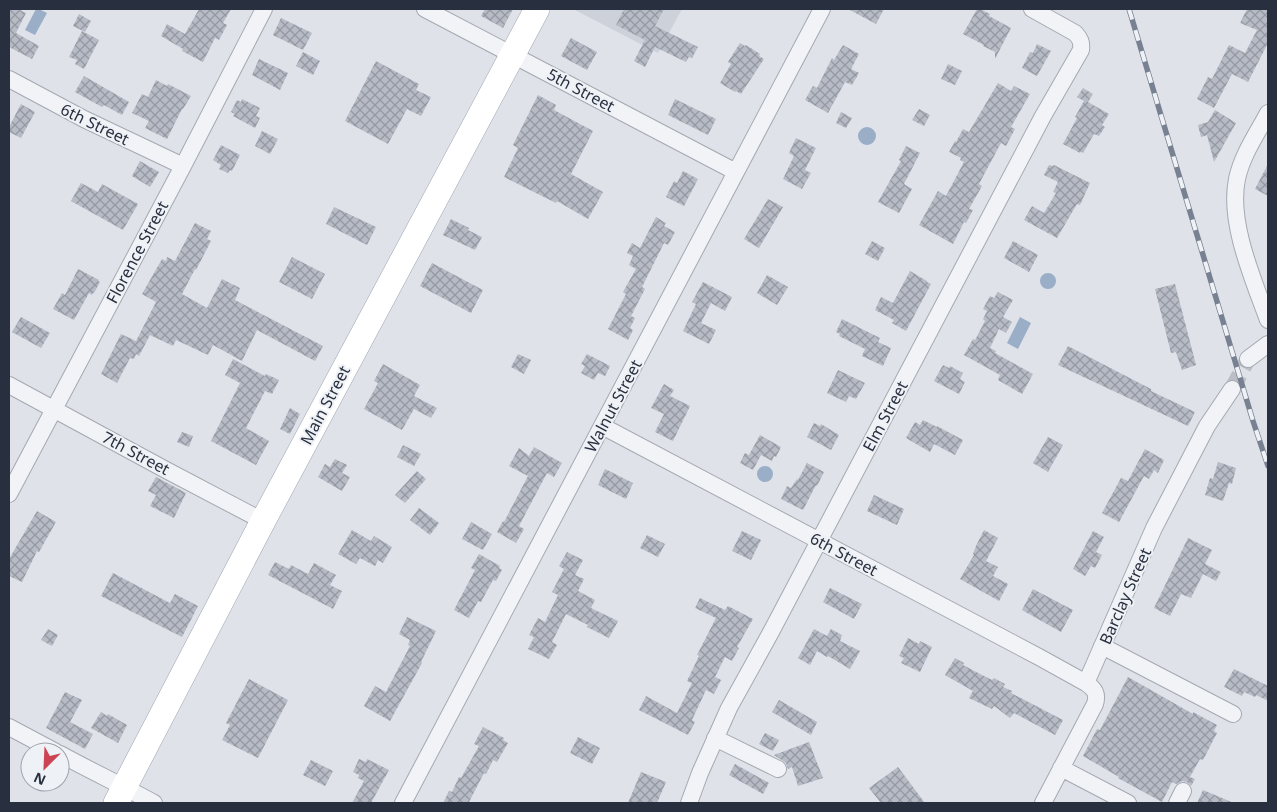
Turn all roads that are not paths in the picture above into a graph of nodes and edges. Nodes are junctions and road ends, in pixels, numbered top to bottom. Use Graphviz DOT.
graph roads {
  1 [pos="264,9"];
  2 [pos="425,9"];
  3 [pos="537,9"];
  4 [pos="822,9"];
  5 [pos="1032,9"];
  6 [pos="513,55"];
  7 [pos="9,79"];
  8 [pos="1268,113"];
  9 [pos="183,166"];
  10 [pos="736,172"];
  11 [pos="1268,320"];
  12 [pos="1268,344"];
  13 [pos="1248,359"];
  14 [pos="9,385"];
  15 [pos="1232,390"];
  16 [pos="54,409"];
  17 [pos="602,426"];
  18 [pos="9,494"];
  19 [pos="263,521"];
  20 [pos="818,540"];
  21 [pos="1102,646"];
  22 [pos="1086,683"];
  23 [pos="1233,714"];
  24 [pos="9,727"];
  25 [pos="715,738"];
  26 [pos="37,742"];
  27 [pos="70,759"];
  28 [pos="1061,768"];
  29 [pos="778,769"];
  30 [pos="121,795"];
  31 [pos="154,803"];
  32 [pos="403,803"];
  33 [pos="689,803"];
  34 [pos="1043,803"];
  35 [pos="1128,803"];
  1 -- 9 [label="street, Florence Street"];
  2 -- 6 [label="street, 5th Street"];
  3 -- 6 [label="main road, Main Street"];
  4 -- 10 [label="street, Walnut Street"];
  5 -- 20 [label="street, Elm Street"];
  6 -- 10 [label="street, 5th Street"];
  6 -- 19 [label="main road, Main Street"];
  7 -- 9 [label="street, 6th Street"];
  8 -- 11 [label="street"];
  9 -- 16 [label="street, Florence Street"];
  10 -- 17 [label="street, Walnut Street"];
  12 -- 13 [label="street"];
  14 -- 16 [label="street, 7th Street"];
  15 -- 21 [label="street, Barclay Street"];
  16 -- 18 [label="street, Florence Street"];
  16 -- 19 [label="street, 7th Street"];
  17 -- 20 [label="street, 6th Street"];
  17 -- 32 [label="street, Walnut Street"];
  19 -- 30 [label="main road, Main Street"];
  20 -- 22 [label="street, 6th Street"];
  20 -- 25 [label="street, Elm Street"];
  21 -- 22 [label="street, Barclay Street"];
  21 -- 23 [label="street"];
  22 -- 28 [label="street"];
  24 -- 26 [label="street"];
  25 -- 29 [label="street"];
  25 -- 33 [label="street, Elm Street"];
  27 -- 30 [label="street"];
  28 -- 34 [label="street"];
  28 -- 35 [label="street"];
  30 -- 31 [label="street"];
}
